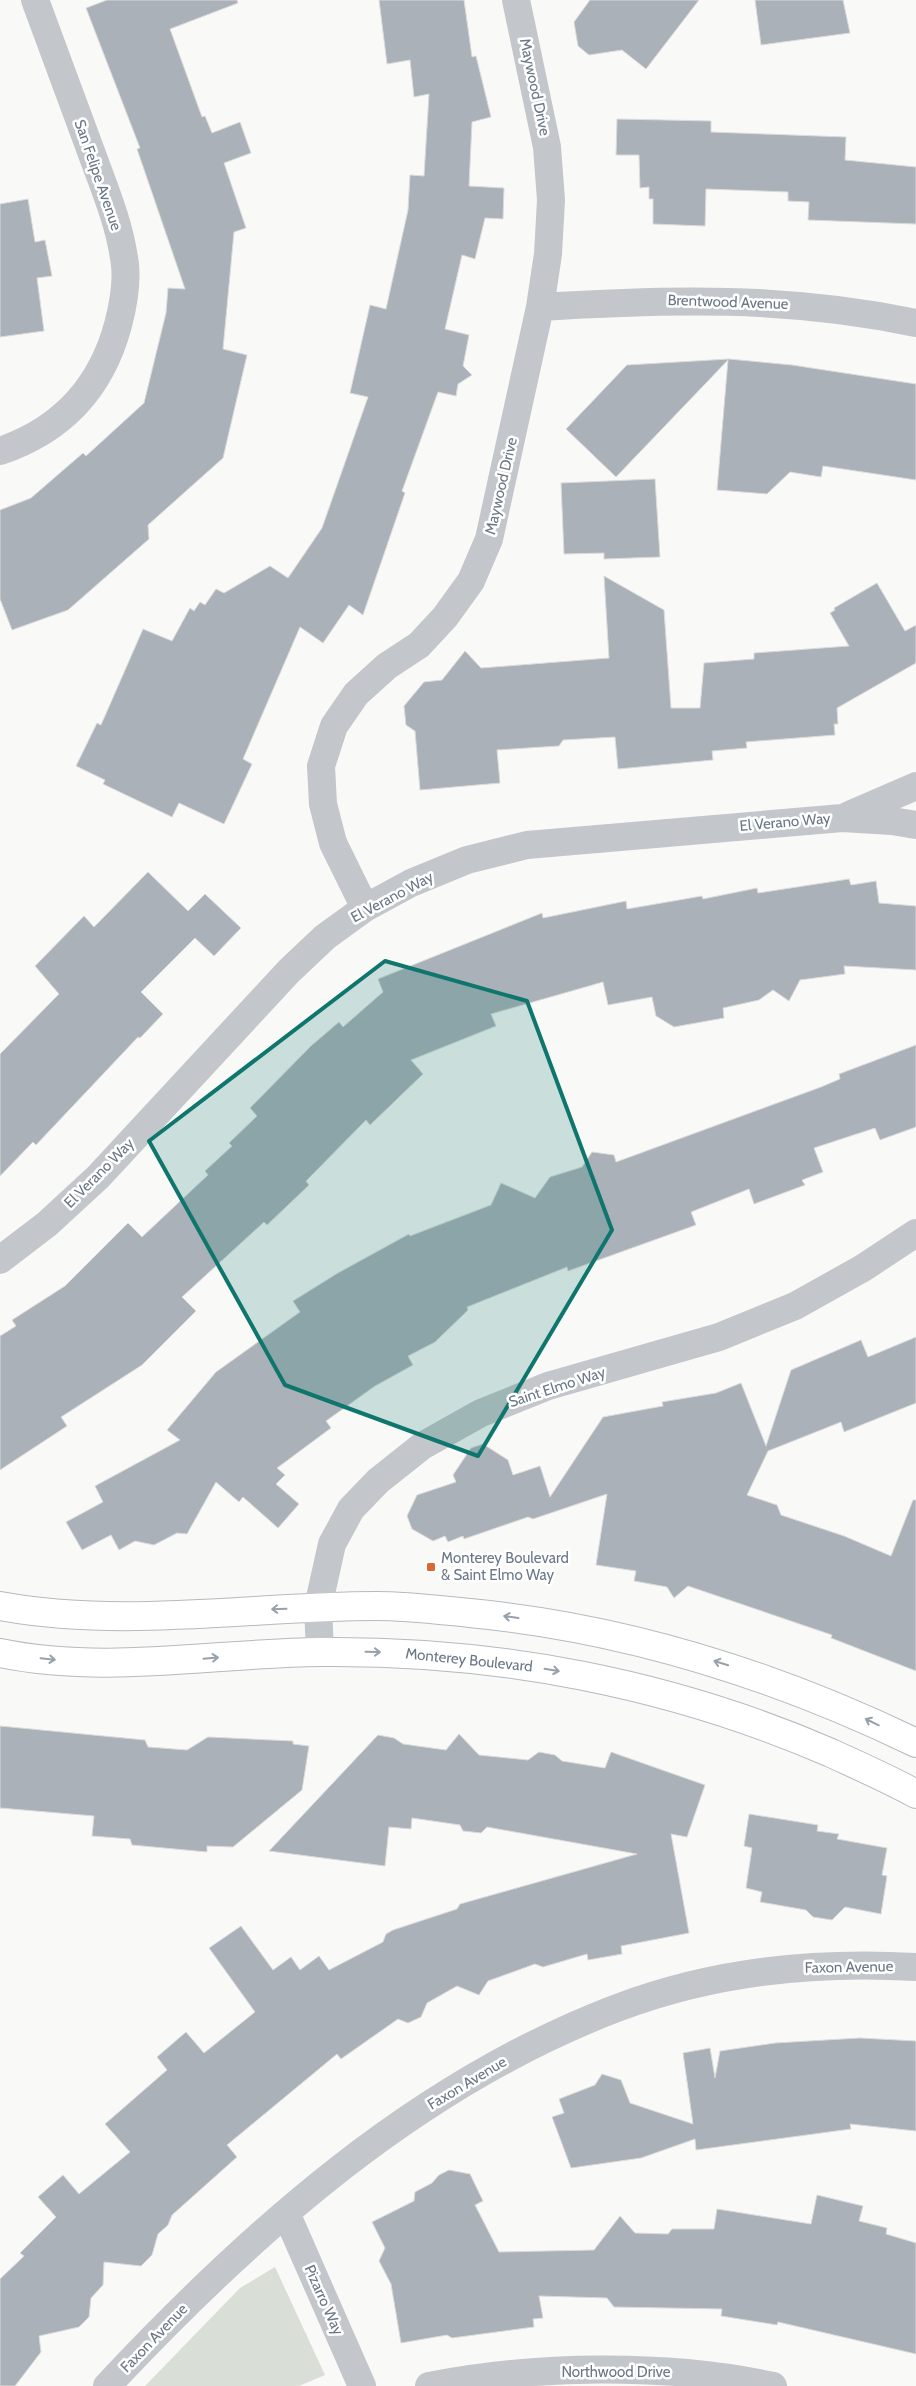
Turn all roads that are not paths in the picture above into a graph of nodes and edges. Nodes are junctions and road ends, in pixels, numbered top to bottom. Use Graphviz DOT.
graph roads {
  1 [pos="35,0"];
  2 [pos="516,0"];
  3 [pos="540,307"];
  4 [pos="916,323"];
  5 [pos="0,451"];
  6 [pos="916,786"];
  7 [pos="842,818"];
  8 [pos="916,825"];
  9 [pos="365,908"];
  10 [pos="916,1234"];
  11 [pos="0,1260"];
  12 [pos="0,1606"];
  13 [pos="318,1607"];
  14 [pos="320,1652"];
  15 [pos="0,1653"];
  16 [pos="916,1743"];
  17 [pos="916,1794"];
  18 [pos="916,1967"];
  19 [pos="286,2213"];
  20 [pos="107,2386"];
  21 [pos="362,2386"];
  22 [pos="430,2386"];
  23 [pos="773,2386"];
  1 -- 5 [label="street, San Felipe Avenue"];
  2 -- 3 [label="street, Maywood Drive"];
  3 -- 4 [label="street, Brentwood Avenue"];
  3 -- 9 [label="street, Maywood Drive"];
  6 -- 7 [label="street"];
  7 -- 8 [label="street, El Verano Way"];
  7 -- 9 [label="street, El Verano Way"];
  9 -- 11 [label="street, El Verano Way"];
  10 -- 13 [label="street, Saint Elmo Way"];
  13 -- 12 [label="main road, one-way"];
  13 -- 14 [label="street, Saint Elmo Way"];
  16 -- 13 [label="main road, one-way"];
  15 -- 14 [label="main road, Monterey Boulevard, one-way"];
  14 -- 17 [label="main road, Monterey Boulevard, one-way"];
  18 -- 19 [label="street, Faxon Avenue"];
  19 -- 20 [label="street, Faxon Avenue"];
  19 -- 21 [label="street, Pizarro Way"];
  22 -- 23 [label="street, Northwood Drive"];
}
